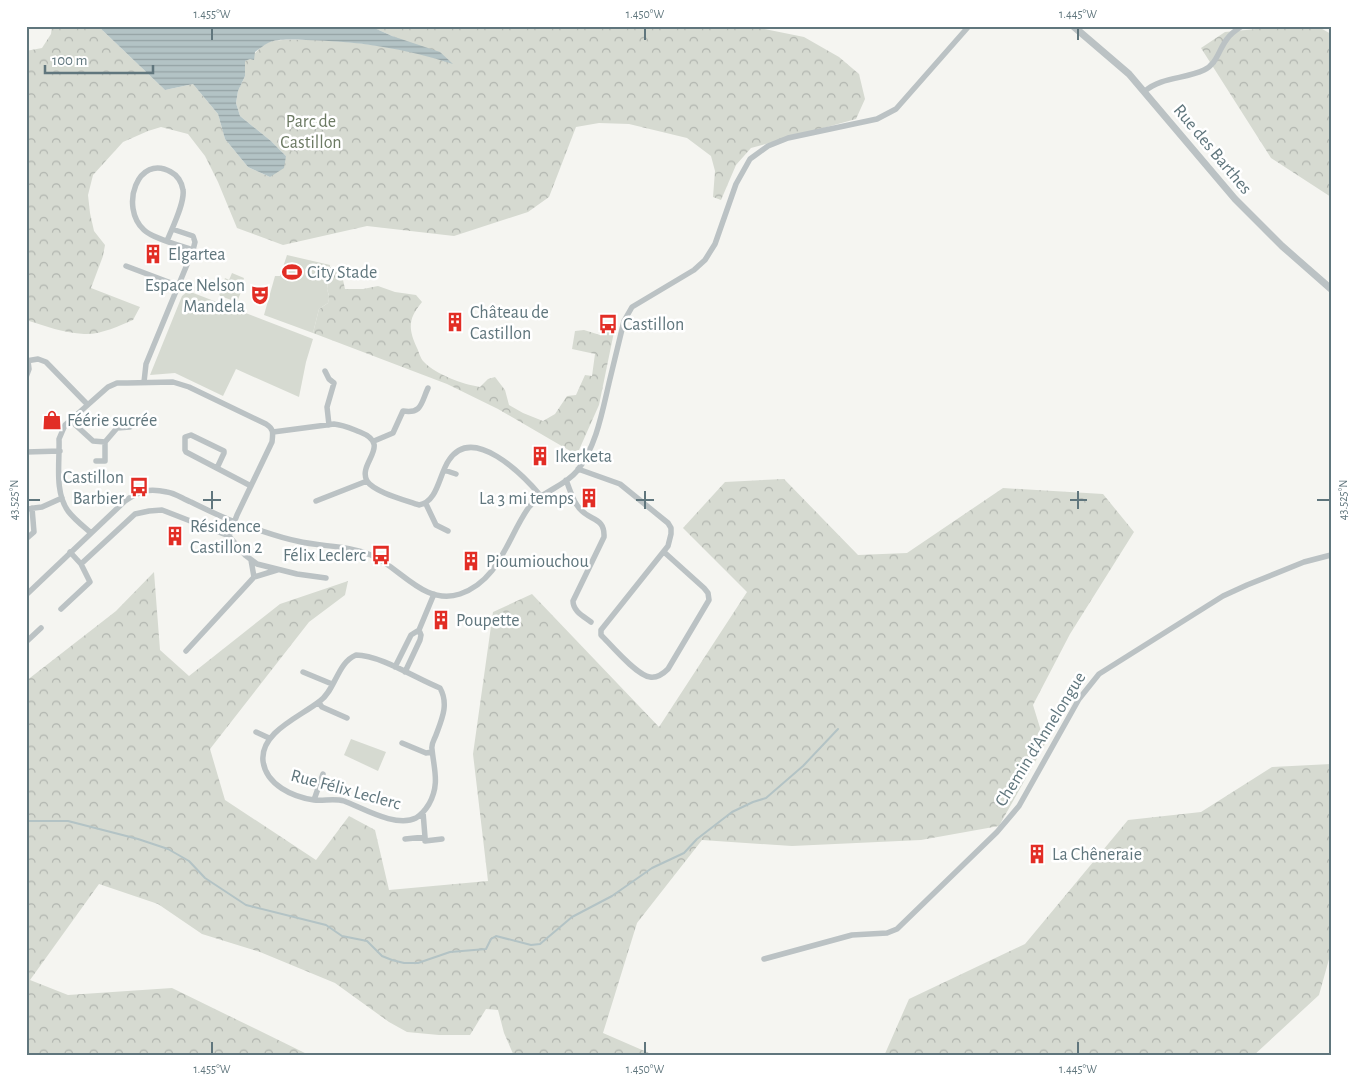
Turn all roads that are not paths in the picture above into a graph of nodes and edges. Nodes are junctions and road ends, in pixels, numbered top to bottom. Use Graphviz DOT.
graph roads {
  1 [pos="969,26"];
  2 [pos="1073,26"];
  3 [pos="1242,26"];
  4 [pos="1145,91"];
  5 [pos="172,228"];
  6 [pos="167,241"];
  7 [pos="193,250"];
  8 [pos="126,266"];
  9 [pos="179,286"];
  10 [pos="1331,289"];
  11 [pos="27,361"];
  12 [pos="326,371"];
  13 [pos="26,377"];
  14 [pos="144,382"];
  15 [pos="428,388"];
  16 [pos="87,404"];
  17 [pos="70,420"];
  18 [pos="329,425"];
  19 [pos="130,427"];
  20 [pos="273,432"];
  21 [pos="374,441"];
  22 [pos="106,442"];
  23 [pos="60,451"];
  24 [pos="26,452"];
  25 [pos="96,461"];
  26 [pos="217,468"];
  27 [pos="578,469"];
  28 [pos="444,470"];
  29 [pos="456,474"];
  30 [pos="566,480"];
  31 [pos="367,481"];
  32 [pos="251,486"];
  33 [pos="540,495"];
  34 [pos="62,498"];
  35 [pos="316,501"];
  36 [pos="426,504"];
  37 [pos="29,509"];
  38 [pos="235,522"];
  39 [pos="448,531"];
  40 [pos="91,533"];
  41 [pos="229,536"];
  42 [pos="26,539"];
  43 [pos="70,552"];
  44 [pos="664,552"];
  45 [pos="1331,555"];
  46 [pos="251,560"];
  47 [pos="81,564"];
  48 [pos="279,570"];
  49 [pos="254,577"];
  50 [pos="326,578"];
  51 [pos="434,594"];
  52 [pos="26,595"];
  53 [pos="61,609"];
  54 [pos="591,622"];
  55 [pos="41,628"];
  56 [pos="418,630"];
  57 [pos="26,642"];
  58 [pos="406,647"];
  59 [pos="186,651"];
  60 [pos="414,651"];
  61 [pos="394,667"];
  62 [pos="303,672"];
  63 [pos="405,672"];
  64 [pos="332,684"];
  65 [pos="318,702"];
  66 [pos="348,718"];
  67 [pos="256,732"];
  68 [pos="269,738"];
  69 [pos="402,742"];
  70 [pos="432,752"];
  71 [pos="323,774"];
  72 [pos="314,800"];
  73 [pos="423,812"];
  74 [pos="425,838"];
  75 [pos="405,839"];
  76 [pos="442,839"];
  77 [pos="764,959"];
  1 -- 27 [label="street"];
  2 -- 4 [label="street, Rue des Barthes"];
  3 -- 4 [label="street"];
  4 -- 10 [label="street, Rue des Barthes"];
  5 -- 6 [label="street"];
  5 -- 6 [label="street"];
  5 -- 7 [label="street"];
  6 -- 7 [label="street"];
  7 -- 9 [label="street"];
  8 -- 9 [label="street"];
  9 -- 14 [label="street"];
  11 -- 13 [label="street"];
  11 -- 16 [label="street"];
  12 -- 18 [label="street"];
  14 -- 16 [label="street"];
  14 -- 20 [label="street"];
  15 -- 21 [label="street"];
  16 -- 17 [label="street"];
  17 -- 22 [label="street"];
  17 -- 23 [label="street"];
  18 -- 20 [label="street"];
  18 -- 21 [label="street"];
  19 -- 22 [label="street"];
  20 -- 32 [label="street"];
  21 -- 31 [label="street"];
  22 -- 25 [label="street"];
  23 -- 24 [label="street"];
  23 -- 34 [label="street"];
  26 -- 26 [label="street"];
  26 -- 32 [label="street"];
  27 -- 30 [label="street"];
  27 -- 44 [label="street"];
  28 -- 29 [label="street"];
  28 -- 33 [label="street"];
  28 -- 36 [label="street"];
  30 -- 33 [label="street"];
  30 -- 54 [label="street"];
  31 -- 35 [label="street"];
  31 -- 36 [label="street"];
  32 -- 38 [label="street"];
  33 -- 51 [label="street"];
  34 -- 37 [label="street"];
  34 -- 40 [label="street"];
  36 -- 39 [label="street"];
  37 -- 42 [label="street"];
  38 -- 40 [label="street"];
  38 -- 41 [label="street"];
  38 -- 51 [label="street"];
  40 -- 43 [label="street"];
  41 -- 46 [label="street"];
  41 -- 47 [label="street"];
  43 -- 47 [label="street"];
  43 -- 52 [label="street"];
  44 -- 44 [label="street"];
  45 -- 77 [label="street, Chemin d’Annelongue"];
  46 -- 48 [label="street"];
  46 -- 49 [label="street"];
  47 -- 53 [label="street"];
  48 -- 49 [label="street"];
  48 -- 50 [label="street"];
  49 -- 59 [label="street"];
  51 -- 56 [label="street"];
  55 -- 57 [label="street"];
  56 -- 58 [label="street"];
  56 -- 60 [label="street"];
  58 -- 60 [label="street"];
  58 -- 61 [label="street"];
  60 -- 63 [label="street"];
  61 -- 63 [label="street, Rue Félix Leclerc"];
  61 -- 64 [label="street, Rue Félix Leclerc"];
  62 -- 64 [label="street"];
  63 -- 70 [label="street, Rue Félix Leclerc"];
  64 -- 65 [label="street, Rue Félix Leclerc"];
  65 -- 66 [label="street"];
  65 -- 68 [label="street, Rue Félix Leclerc"];
  67 -- 68 [label="street"];
  68 -- 72 [label="street, Rue Félix Leclerc"];
  69 -- 70 [label="street"];
  70 -- 73 [label="street, Rue Félix Leclerc"];
  71 -- 72 [label="street"];
  72 -- 73 [label="street, Rue Félix Leclerc"];
  73 -- 74 [label="street"];
  74 -- 75 [label="street"];
  74 -- 76 [label="street"];
}
